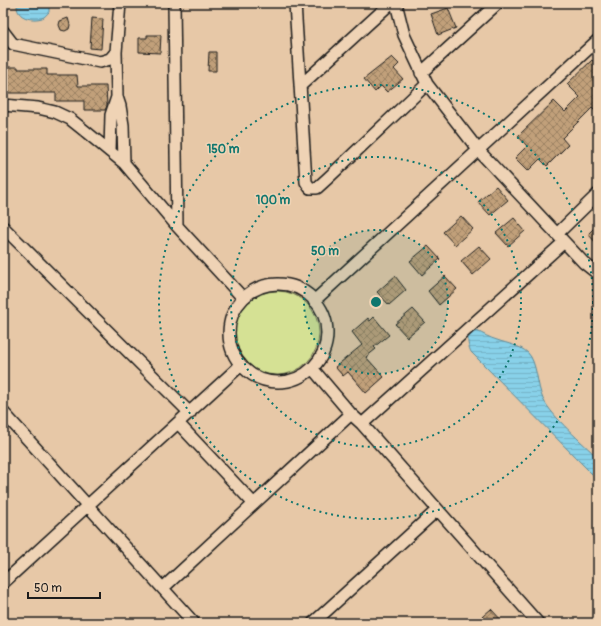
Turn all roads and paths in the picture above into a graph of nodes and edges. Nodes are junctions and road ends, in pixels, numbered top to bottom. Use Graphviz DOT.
graph roads {
  1 [pos="119,3"];
  2 [pos="174,3"];
  3 [pos="295,3"];
  4 [pos="391,3"];
  5 [pos="396,3"];
  6 [pos="498,3"];
  7 [pos="3,32"];
  8 [pos="598,40"];
  9 [pos="116,52"];
  10 [pos="421,73"];
  11 [pos="427,84"];
  12 [pos="300,86"];
  13 [pos="117,97"];
  14 [pos="3,105"];
  15 [pos="479,150"];
  16 [pos="110,151"];
  17 [pos="124,163"];
  18 [pos="598,194"];
  19 [pos="178,226"];
  20 [pos="3,227"];
  21 [pos="560,238"];
  22 [pos="598,274"];
  23 [pos="243,298"];
  24 [pos="314,300"];
  25 [pos="241,365"];
  26 [pos="312,368"];
  27 [pos="3,412"];
  28 [pos="190,413"];
  29 [pos="351,414"];
  30 [pos="178,424"];
  31 [pos="362,424"];
  32 [pos="254,504"];
  33 [pos="87,506"];
  34 [pos="437,510"];
  35 [pos="3,583"];
  36 [pos="163,588"];
  37 [pos="194,623"];
  38 [pos="313,623"];
  39 [pos="538,623"];
  1 -- 9 [label="street"];
  2 -- 19 [label="street"];
  3 -- 12 [label="street"];
  4 -- 12 [label="street"];
  5 -- 10 [label="street"];
  6 -- 10 [label="street"];
  7 -- 9 [label="street"];
  8 -- 15 [label="street"];
  9 -- 13 [label="street"];
  10 -- 11 [label="street"];
  11 -- 12 [label="street"];
  11 -- 15 [label="street"];
  13 -- 16 [label="street"];
  13 -- 17 [label="street"];
  14 -- 16 [label="street"];
  15 -- 21 [label="street"];
  15 -- 24 [label="street"];
  16 -- 17 [label="street"];
  17 -- 19 [label="street"];
  18 -- 21 [label="street"];
  19 -- 23 [label="street"];
  20 -- 28 [label="street"];
  21 -- 22 [label="street"];
  21 -- 31 [label="street"];
  23 -- 24 [label="street"];
  23 -- 25 [label="street"];
  24 -- 26 [label="street"];
  25 -- 26 [label="street"];
  25 -- 28 [label="street"];
  26 -- 29 [label="street"];
  27 -- 33 [label="street"];
  28 -- 30 [label="street"];
  29 -- 31 [label="street"];
  29 -- 32 [label="street"];
  30 -- 32 [label="street"];
  30 -- 33 [label="street"];
  31 -- 34 [label="street"];
  32 -- 36 [label="street"];
  33 -- 35 [label="street"];
  33 -- 36 [label="street"];
  34 -- 38 [label="street"];
  34 -- 39 [label="street"];
  36 -- 37 [label="street"];
}
